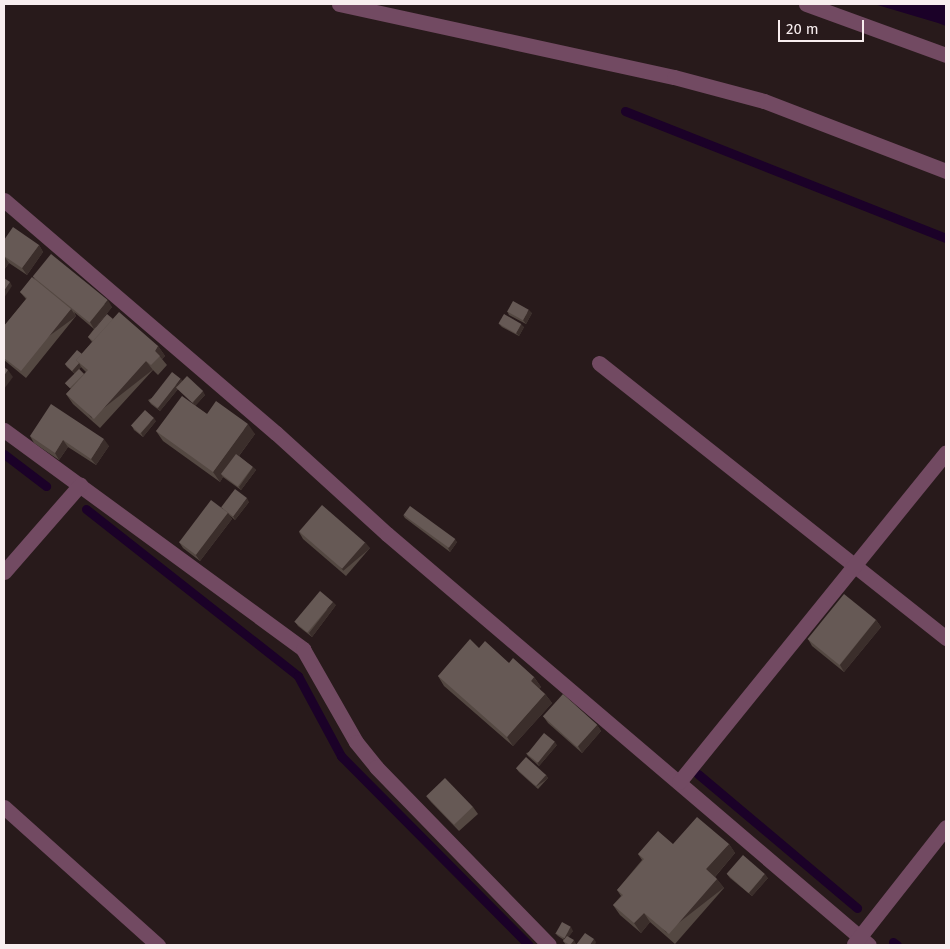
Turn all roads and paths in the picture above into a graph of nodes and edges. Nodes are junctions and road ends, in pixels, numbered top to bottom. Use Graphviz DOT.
graph roads {
  1 [pos="339,4"];
  2 [pos="806,4"];
  3 [pos="946,55"];
  4 [pos="946,172"];
  5 [pos="4,200"];
  6 [pos="599,363"];
  7 [pos="4,430"];
  8 [pos="946,452"];
  9 [pos="80,484"];
  10 [pos="854,565"];
  11 [pos="4,572"];
  12 [pos="946,638"];
  13 [pos="679,782"];
  14 [pos="4,807"];
  15 [pos="946,827"];
  16 [pos="860,943"];
  17 [pos="158,945"];
  18 [pos="550,945"];
  1 -- 4 [label="street"];
  2 -- 3 [label="street"];
  5 -- 13 [label="street"];
  6 -- 10 [label="street"];
  7 -- 9 [label="street"];
  8 -- 10 [label="street"];
  9 -- 11 [label="street"];
  9 -- 18 [label="street"];
  10 -- 12 [label="street"];
  10 -- 13 [label="street"];
  13 -- 16 [label="street"];
  14 -- 17 [label="street"];
  15 -- 16 [label="street"];
}
